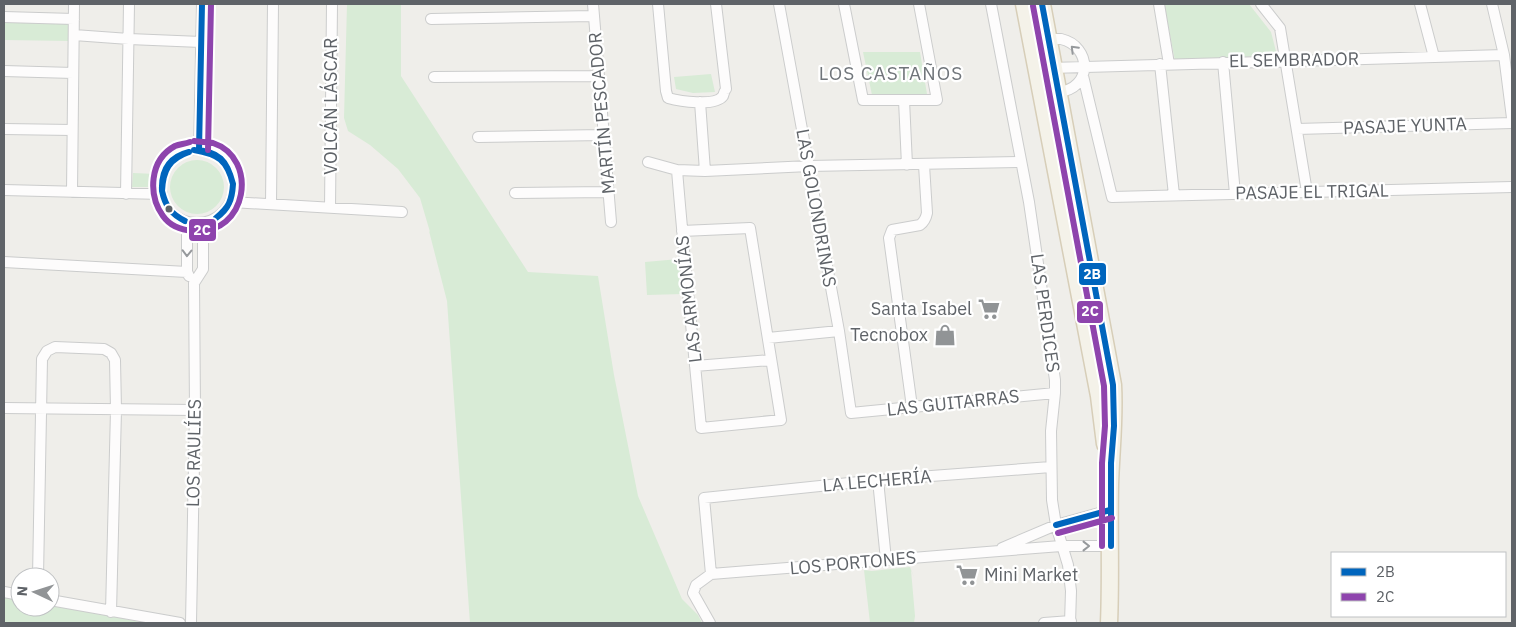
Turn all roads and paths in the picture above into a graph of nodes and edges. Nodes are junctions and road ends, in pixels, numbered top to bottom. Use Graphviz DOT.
graph roads {
  1 [pos="74,4"];
  2 [pos="129,4"];
  3 [pos="202,4"];
  4 [pos="272,4"];
  5 [pos="332,4"];
  6 [pos="592,4"];
  7 [pos="658,4"];
  8 [pos="716,4"];
  9 [pos="779,4"];
  10 [pos="844,4"];
  11 [pos="919,4"];
  12 [pos="990,4"];
  13 [pos="1024,4"];
  14 [pos="1042,4"];
  15 [pos="1159,4"];
  16 [pos="1261,4"];
  17 [pos="1420,4"];
  18 [pos="1492,4"];
  19 [pos="594,16"];
  20 [pos="4,17"];
  21 [pos="74,19"];
  22 [pos="431,19"];
  23 [pos="74,35"];
  24 [pos="129,39"];
  25 [pos="1049,39"];
  26 [pos="202,42"];
  27 [pos="1504,55"];
  28 [pos="1434,57"];
  29 [pos="1286,61"];
  30 [pos="1223,62"];
  31 [pos="1165,64"];
  32 [pos="1054,67"];
  33 [pos="1036,70"];
  34 [pos="1084,71"];
  35 [pos="4,72"];
  36 [pos="73,74"];
  37 [pos="598,76"];
  38 [pos="434,77"];
  39 [pos="1058,92"];
  40 [pos="904,100"];
  41 [pos="700,102"];
  42 [pos="1512,118"];
  43 [pos="1512,123"];
  44 [pos="4,129"];
  45 [pos="1297,129"];
  46 [pos="72,130"];
  47 [pos="603,135"];
  48 [pos="478,137"];
  49 [pos="199,150"];
  50 [pos="648,162"];
  51 [pos="1021,162"];
  52 [pos="907,165"];
  53 [pos="924,165"];
  54 [pos="808,166"];
  55 [pos="677,170"];
  56 [pos="706,171"];
  57 [pos="1512,186"];
  58 [pos="4,190"];
  59 [pos="72,192"];
  60 [pos="608,192"];
  61 [pos="1307,192"];
  62 [pos="515,193"];
  63 [pos="126,194"];
  64 [pos="162,194"];
  65 [pos="1235,194"];
  66 [pos="1174,195"];
  67 [pos="230,202"];
  68 [pos="271,204"];
  69 [pos="330,208"];
  70 [pos="402,212"];
  71 [pos="188,222"];
  72 [pos="611,222"];
  73 [pos="203,223"];
  74 [pos="682,231"];
  75 [pos="4,262"];
  76 [pos="187,272"];
  77 [pos="194,282"];
  78 [pos="839,331"];
  79 [pos="768,338"];
  80 [pos="771,360"];
  81 [pos="695,366"];
  82 [pos="1055,393"];
  83 [pos="912,407"];
  84 [pos="4,408"];
  85 [pos="42,410"];
  86 [pos="116,410"];
  87 [pos="195,410"];
  88 [pos="851,413"];
  89 [pos="1050,467"];
  90 [pos="878,480"];
  91 [pos="1110,487"];
  92 [pos="1110,510"];
  93 [pos="1056,525"];
  94 [pos="1061,546"];
  95 [pos="1111,546"];
  96 [pos="994,551"];
  97 [pos="886,560"];
  98 [pos="38,567"];
  99 [pos="711,574"];
  100 [pos="60,602"];
  101 [pos="110,612"];
  102 [pos="1070,622"];
  103 [pos="180,623"];
  104 [pos="191,623"];
  105 [pos="710,623"];
  106 [pos="1044,623"];
  107 [pos="1108,623"];
  1 -- 21 [label="street"];
  2 -- 24 [label="street"];
  3 -- 26 [label="street"];
  4 -- 68 [label="street"];
  5 -- 69 [label="street, VOLCÁN LÁSCAR"];
  6 -- 19 [label="street, MARTÍN PESCADOR"];
  7 -- 41 [label="street"];
  8 -- 41 [label="street"];
  9 -- 54 [label="street, LAS GOLONDRINAS"];
  10 -- 40 [label="street"];
  11 -- 40 [label="street"];
  12 -- 51 [label="street, LAS PERDICES"];
  13 -- 33 [label="main road"];
  14 -- 25 [label="main road"];
  15 -- 31 [label="street"];
  16 -- 29 [label="street"];
  17 -- 28 [label="street"];
  18 -- 27 [label="street"];
  19 -- 22 [label="street"];
  19 -- 37 [label="street, MARTÍN PESCADOR"];
  20 -- 21 [label="street"];
  21 -- 23 [label="street"];
  23 -- 24 [label="street"];
  23 -- 36 [label="street"];
  24 -- 26 [label="street"];
  24 -- 63 [label="street"];
  25 -- 32 [label="main road"];
  34 -- 25 [label="street, one-way"];
  26 -- 49 [label="street"];
  27 -- 28 [label="street, EL SEMBRADOR"];
  27 -- 42 [label="street"];
  28 -- 29 [label="street, EL SEMBRADOR"];
  29 -- 30 [label="street, EL SEMBRADOR"];
  29 -- 45 [label="street"];
  30 -- 31 [label="street, EL SEMBRADOR"];
  30 -- 65 [label="street"];
  31 -- 34 [label="street, EL SEMBRADOR"];
  31 -- 66 [label="street"];
  32 -- 33 [label="street, EL SEMBRADOR"];
  32 -- 34 [label="street, EL SEMBRADOR"];
  32 -- 39 [label="main road"];
  33 -- 91 [label="main road"];
  34 -- 39 [label="street"];
  34 -- 66 [label="street, PASAJE EL TRIGAL"];
  35 -- 36 [label="street"];
  36 -- 46 [label="street"];
  37 -- 38 [label="street"];
  37 -- 47 [label="street, MARTÍN PESCADOR"];
  39 -- 91 [label="main road"];
  40 -- 52 [label="street"];
  41 -- 56 [label="street"];
  43 -- 45 [label="street, PASAJE YUNTA"];
  44 -- 46 [label="street"];
  45 -- 61 [label="street"];
  46 -- 59 [label="street"];
  47 -- 48 [label="street"];
  47 -- 60 [label="street, MARTÍN PESCADOR"];
  49 -- 64 [label="street"];
  49 -- 67 [label="street"];
  50 -- 55 [label="street"];
  51 -- 53 [label="street"];
  51 -- 82 [label="street, LAS PERDICES"];
  52 -- 53 [label="street"];
  52 -- 54 [label="street"];
  53 -- 83 [label="street"];
  54 -- 56 [label="street"];
  54 -- 78 [label="street, LAS GOLONDRINAS"];
  55 -- 56 [label="street"];
  55 -- 74 [label="street, LAS ARMONÍAS"];
  57 -- 61 [label="street, PASAJE EL TRIGAL"];
  58 -- 59 [label="street"];
  59 -- 63 [label="street"];
  60 -- 62 [label="street"];
  60 -- 72 [label="street, MARTÍN PESCADOR"];
  61 -- 65 [label="street, PASAJE EL TRIGAL"];
  63 -- 64 [label="street"];
  64 -- 71 [label="street"];
  65 -- 66 [label="street, PASAJE EL TRIGAL"];
  67 -- 68 [label="street"];
  67 -- 73 [label="street"];
  68 -- 69 [label="street"];
  69 -- 70 [label="street"];
  71 -- 73 [label="street"];
  71 -- 76 [label="street, one-way"];
  73 -- 77 [label="street, LOS RAULÍES"];
  74 -- 79 [label="street"];
  74 -- 81 [label="street, LAS ARMONÍAS"];
  75 -- 76 [label="street"];
  76 -- 77 [label="street"];
  77 -- 87 [label="street, LOS RAULÍES"];
  78 -- 79 [label="street"];
  78 -- 88 [label="street, LAS GOLONDRINAS"];
  79 -- 80 [label="street"];
  80 -- 81 [label="street"];
  80 -- 81 [label="street, LAS ARMONÍAS"];
  82 -- 83 [label="street, LAS GUITARRAS"];
  82 -- 89 [label="street, LAS PERDICES"];
  83 -- 88 [label="street, LAS GUITARRAS"];
  84 -- 85 [label="street"];
  85 -- 86 [label="street"];
  85 -- 86 [label="street"];
  85 -- 98 [label="street"];
  86 -- 87 [label="street"];
  86 -- 101 [label="street"];
  87 -- 104 [label="street, LOS RAULÍES"];
  89 -- 90 [label="street, LA LECHERÍA"];
  89 -- 93 [label="street, LAS PERDICES"];
  90 -- 97 [label="street"];
  90 -- 99 [label="street, LA LECHERÍA"];
  91 -- 92 [label="main road"];
  92 -- 93 [label="street, LOS PORTONES"];
  92 -- 95 [label="main road"];
  93 -- 94 [label="street, LAS PERDICES"];
  93 -- 96 [label="street, LOS PORTONES"];
  94 -- 95 [label="street, LOS PORTONES, one-way"];
  94 -- 96 [label="street, LOS PORTONES"];
  94 -- 102 [label="street, LAS PERDICES"];
  95 -- 107 [label="main road"];
  96 -- 97 [label="street, LOS PORTONES"];
  97 -- 99 [label="street, LOS PORTONES"];
  99 -- 105 [label="street"];
  100 -- 101 [label="street"];
  101 -- 103 [label="street"];
  102 -- 106 [label="street"];
}
